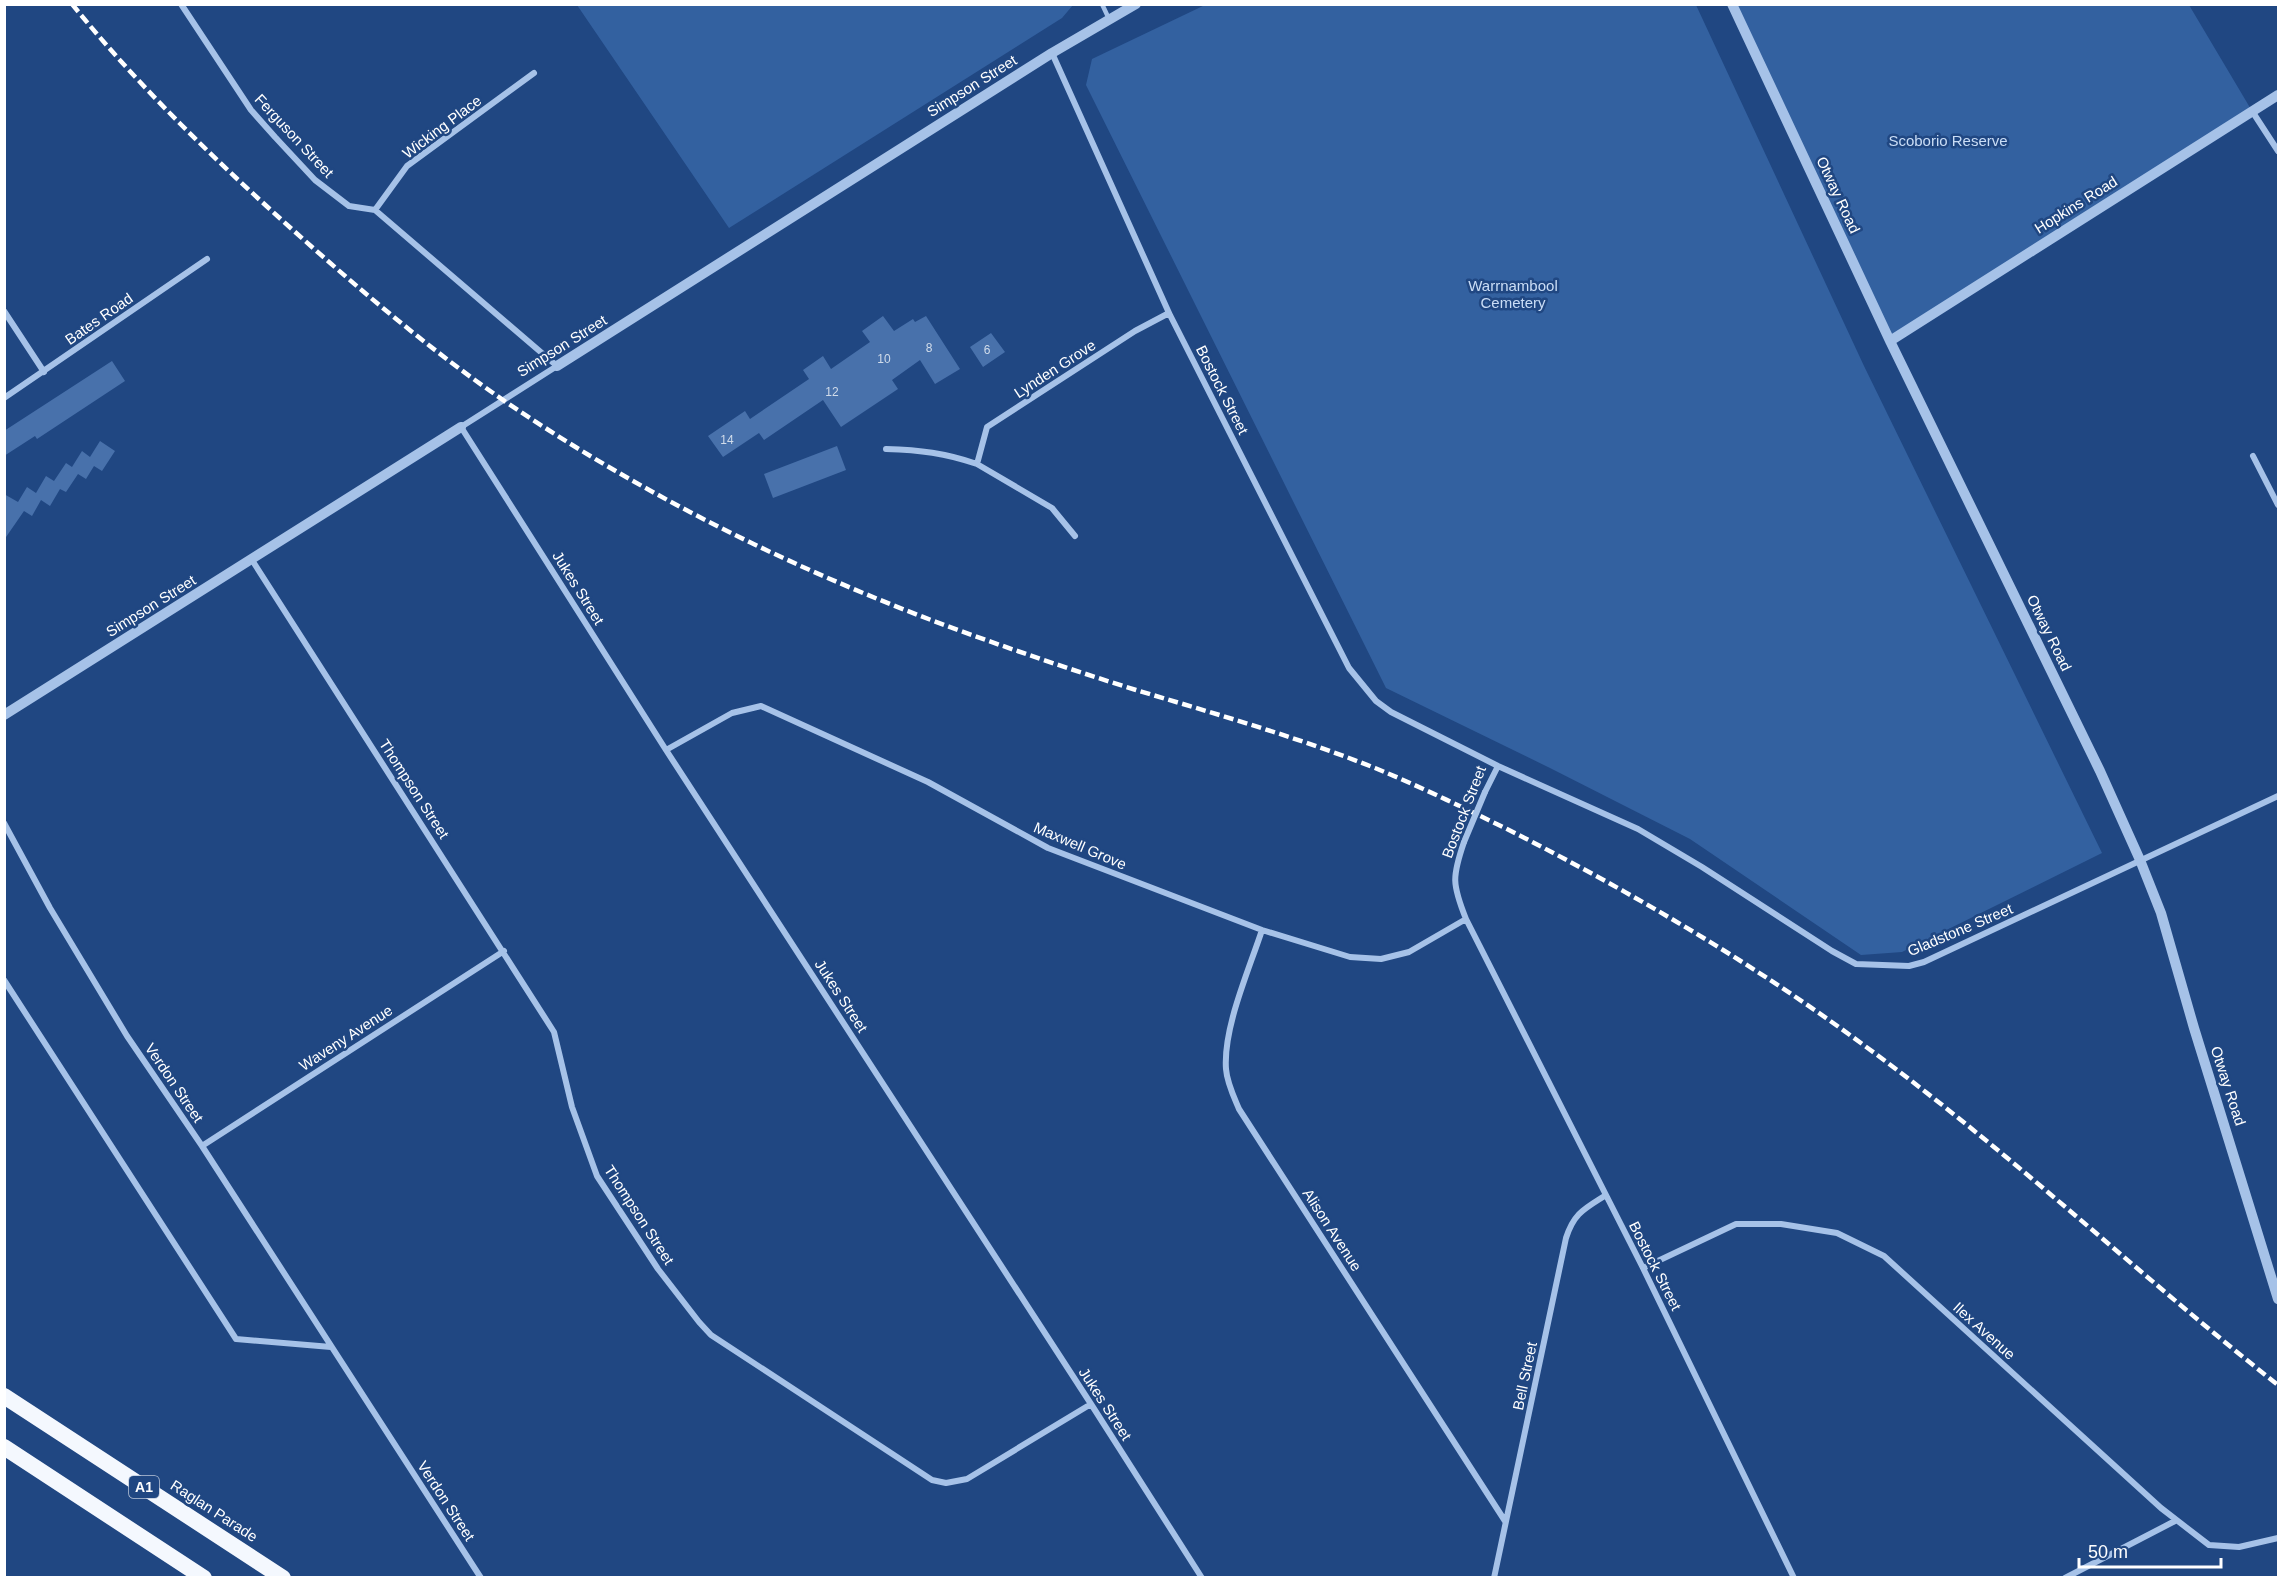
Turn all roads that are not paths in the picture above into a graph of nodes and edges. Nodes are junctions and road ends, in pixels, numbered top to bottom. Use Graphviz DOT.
graph roads {
  1 [pos="1102,4"];
  2 [pos="1136,4"];
  3 [pos="1732,4"];
  4 [pos="184,6"];
  5 [pos="1109,20"];
  6 [pos="1052,53"];
  7 [pos="534,73"];
  8 [pos="2278,94"];
  9 [pos="2252,111"];
  10 [pos="2278,151"];
  11 [pos="375,210"];
  12 [pos="207,259"];
  13 [pos="4,311"];
  14 [pos="1169,313"];
  15 [pos="1890,340"];
  16 [pos="557,366"];
  17 [pos="44,372"];
  18 [pos="4,398"];
  19 [pos="461,427"];
  20 [pos="886,449"];
  21 [pos="2253,456"];
  22 [pos="977,464"];
  23 [pos="2278,505"];
  24 [pos="1075,536"];
  25 [pos="252,560"];
  26 [pos="4,715"];
  27 [pos="666,750"];
  28 [pos="1498,766"];
  29 [pos="2278,796"];
  30 [pos="5,826"];
  31 [pos="2140,860"];
  32 [pos="1466,919"];
  33 [pos="1262,930"];
  34 [pos="504,951"];
  35 [pos="4,980"];
  36 [pos="202,1146"];
  37 [pos="1606,1195"];
  38 [pos="1643,1269"];
  39 [pos="2278,1299"];
  40 [pos="331,1347"];
  41 [pos="4,1396"];
  42 [pos="1091,1404"];
  43 [pos="4,1447"];
  44 [pos="1505,1521"];
  45 [pos="2175,1521"];
  46 [pos="2278,1538"];
  47 [pos="204,1578"];
  48 [pos="283,1578"];
  49 [pos="481,1578"];
  50 [pos="1202,1578"];
  51 [pos="1494,1578"];
  52 [pos="1794,1578"];
  53 [pos="2065,1578"];
  1 -- 5 [label="lane"];
  2 -- 5 [label="street, Simpson Street"];
  3 -- 15 [label="street, Otway Road"];
  4 -- 11 [label="street, Ferguson Street"];
  5 -- 6 [label="street, Simpson Street"];
  6 -- 14 [label="street, Bostock Street"];
  6 -- 16 [label="street, Simpson Street"];
  7 -- 11 [label="street, Wicking Place"];
  8 -- 9 [label="street, Hopkins Road"];
  9 -- 10 [label="street"];
  9 -- 15 [label="street, Hopkins Road"];
  11 -- 16 [label="street, Ferguson Street"];
  12 -- 17 [label="street, Bates Road"];
  13 -- 17 [label="street"];
  14 -- 22 [label="street, Lynden Grove"];
  14 -- 28 [label="street, Bostock Street"];
  15 -- 31 [label="street, Otway Road"];
  16 -- 19 [label="street, Simpson Street"];
  17 -- 18 [label="street, Bates Road"];
  19 -- 25 [label="street, Simpson Street"];
  19 -- 27 [label="street, Jukes Street"];
  20 -- 22 [label="street"];
  21 -- 23 [label="street"];
  22 -- 24 [label="street"];
  25 -- 26 [label="street, Simpson Street"];
  25 -- 34 [label="street, Thompson Street"];
  27 -- 33 [label="street, Maxwell Grove"];
  27 -- 42 [label="street, Jukes Street"];
  28 -- 31 [label="street, Gladstone Street"];
  28 -- 32 [label="street, Bostock Street, bridge"];
  29 -- 31 [label="street, Gladstone Street"];
  30 -- 36 [label="street, Verdon Street"];
  31 -- 39 [label="street, Otway Road"];
  32 -- 33 [label="street, Maxwell Grove"];
  32 -- 37 [label="street, Bostock Street"];
  33 -- 44 [label="street, Alison Avenue"];
  34 -- 36 [label="street, Waveny Avenue"];
  34 -- 42 [label="street, Thompson Street"];
  35 -- 40 [label="street"];
  36 -- 40 [label="street, Verdon Street"];
  37 -- 38 [label="street, Bostock Street"];
  37 -- 44 [label="street, Bell Street"];
  38 -- 45 [label="street, Ilex Avenue"];
  38 -- 52 [label="street, Bostock Street"];
  40 -- 49 [label="street, Verdon Street"];
  41 -- 48 [label="highway, Raglan Parade / A1"];
  42 -- 50 [label="street, Jukes Street"];
  43 -- 47 [label="highway"];
  44 -- 51 [label="street, Bell Street"];
  45 -- 46 [label="street, Ilex Avenue"];
  45 -- 53 [label="street"];
}
